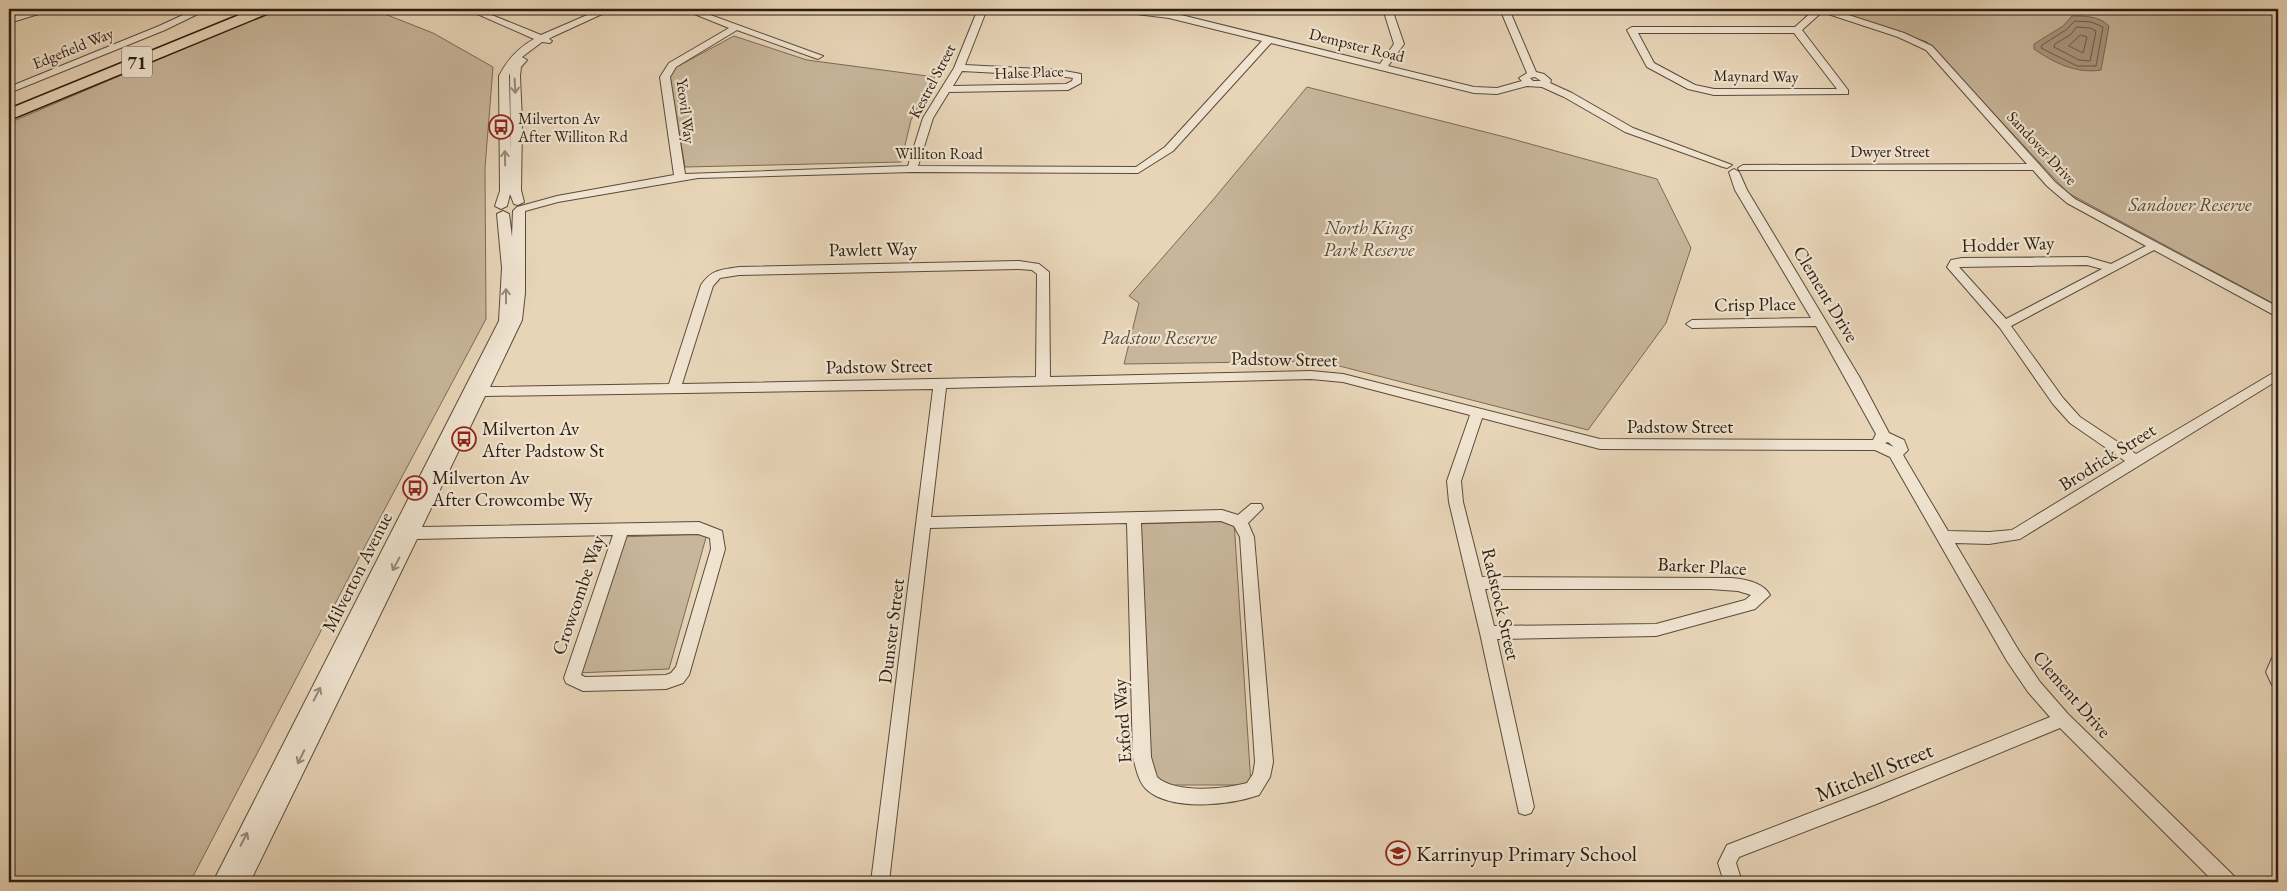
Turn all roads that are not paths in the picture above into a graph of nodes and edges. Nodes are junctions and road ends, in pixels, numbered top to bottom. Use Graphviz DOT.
graph roads {
  1 [pos="50,9"];
  2 [pos="203,9"];
  3 [pos="244,9"];
  4 [pos="266,9"];
  5 [pos="470,9"];
  6 [pos="608,9"];
  7 [pos="617,9"];
  8 [pos="686,9"];
  9 [pos="982,9"];
  10 [pos="1120,9"];
  11 [pos="1388,9"];
  12 [pos="1505,9"];
  13 [pos="1821,9"];
  14 [pos="9,20"];
  15 [pos="735,28"];
  16 [pos="1797,30"];
  17 [pos="1269,39"];
  18 [pos="545,40"];
  19 [pos="818,56"];
  20 [pos="1382,67"];
  21 [pos="959,68"];
  22 [pos="1530,79"];
  23 [pos="947,89"];
  24 [pos="9,90"];
  25 [pos="9,105"];
  26 [pos="9,115"];
  27 [pos="2037,167"];
  28 [pos="1735,168"];
  29 [pos="912,169"];
  30 [pos="680,176"];
  31 [pos="520,206"];
  32 [pos="502,210"];
  33 [pos="2154,246"];
  34 [pos="2112,268"];
  35 [pos="2278,312"];
  36 [pos="1819,322"];
  37 [pos="1692,324"];
  38 [pos="2004,325"];
  39 [pos="2278,374"];
  40 [pos="1043,380"];
  41 [pos="940,384"];
  42 [pos="674,388"];
  43 [pos="476,392"];
  44 [pos="1477,413"];
  45 [pos="1882,441"];
  46 [pos="2136,461"];
  47 [pos="1256,508"];
  48 [pos="1134,517"];
  49 [pos="1240,522"];
  50 [pos="925,523"];
  51 [pos="622,529"];
  52 [pos="406,533"];
  53 [pos="1945,537"];
  54 [pos="1476,583"];
  55 [pos="1488,633"];
  56 [pos="2278,663"];
  57 [pos="2278,680"];
  58 [pos="2062,719"];
  59 [pos="1525,807"];
  60 [pos="222,882"];
  61 [pos="241,882"];
  62 [pos="880,882"];
  63 [pos="1733,882"];
  64 [pos="2228,882"];
  1 -- 14 [label="street"];
  2 -- 24 [label="street, Edgefield Way"];
  3 -- 25 [label="highway, 71"];
  4 -- 26 [label="highway, 71"];
  5 -- 18 [label="street"];
  6 -- 18 [label="street, Milverton Avenue"];
  7 -- 18 [label="street, Milverton Avenue"];
  8 -- 15 [label="street"];
  9 -- 21 [label="street, Kestrel Street"];
  10 -- 17 [label="street, Dempster Road"];
  11 -- 20 [label="street"];
  12 -- 22 [label="street"];
  13 -- 16 [label="street"];
  13 -- 27 [label="street, Sandover Drive"];
  15 -- 19 [label="street"];
  15 -- 30 [label="street, Yeovil Way"];
  16 -- 16 [label="street, Maynard Way"];
  17 -- 20 [label="street, Dempster Road"];
  17 -- 29 [label="street, Williton Road"];
  18 -- 31 [label="street, Milverton Avenue, one-way"];
  32 -- 18 [label="street, Milverton Avenue, one-way"];
  20 -- 22 [label="street, Dempster Road"];
  21 -- 23 [label="street, Kestrel Street"];
  21 -- 23 [label="street, Halse Place"];
  22 -- 28 [label="street"];
  23 -- 29 [label="street, Kestrel Street"];
  27 -- 28 [label="street, Dwyer Street"];
  27 -- 33 [label="street, Sandover Drive"];
  28 -- 36 [label="street, Clement Drive"];
  29 -- 30 [label="street, Williton Road"];
  30 -- 31 [label="street, Williton Road"];
  31 -- 32 [label="street, Williton Road"];
  31 -- 43 [label="street, Milverton Avenue"];
  43 -- 32 [label="street, Milverton Avenue, one-way"];
  33 -- 34 [label="street"];
  33 -- 35 [label="street, Sandover Drive"];
  34 -- 38 [label="street"];
  34 -- 38 [label="street, Hodder Way"];
  36 -- 37 [label="street, Crisp Place"];
  36 -- 45 [label="street, Clement Drive"];
  38 -- 46 [label="street, Hodder Way"];
  39 -- 46 [label="street, Brodrick Street"];
  40 -- 41 [label="street, Padstow Street"];
  40 -- 42 [label="street, Pawlett Way"];
  40 -- 44 [label="street, Padstow Street"];
  41 -- 42 [label="street, Padstow Street"];
  41 -- 50 [label="street, Dunster Street"];
  42 -- 43 [label="street, Padstow Street"];
  43 -- 52 [label="street, Milverton Avenue"];
  44 -- 45 [label="street, Padstow Street"];
  44 -- 54 [label="street, Radstock Street"];
  45 -- 53 [label="street, Clement Drive"];
  46 -- 53 [label="street, Brodrick Street"];
  47 -- 49 [label="street"];
  48 -- 49 [label="street"];
  48 -- 49 [label="street, Exford Way"];
  48 -- 50 [label="street"];
  50 -- 62 [label="street, Dunster Street"];
  51 -- 51 [label="street, Crowcombe Way"];
  51 -- 52 [label="street, Crowcombe Way"];
  60 -- 52 [label="street, Milverton Avenue, one-way"];
  52 -- 61 [label="street, Milverton Avenue, one-way"];
  53 -- 58 [label="street, Clement Drive"];
  54 -- 55 [label="street, Radstock Street"];
  54 -- 55 [label="street, Barker Place"];
  55 -- 59 [label="street, Radstock Street"];
  56 -- 57 [label="street"];
  58 -- 63 [label="street, Mitchell Street"];
  58 -- 64 [label="street, Clement Drive"];
}
